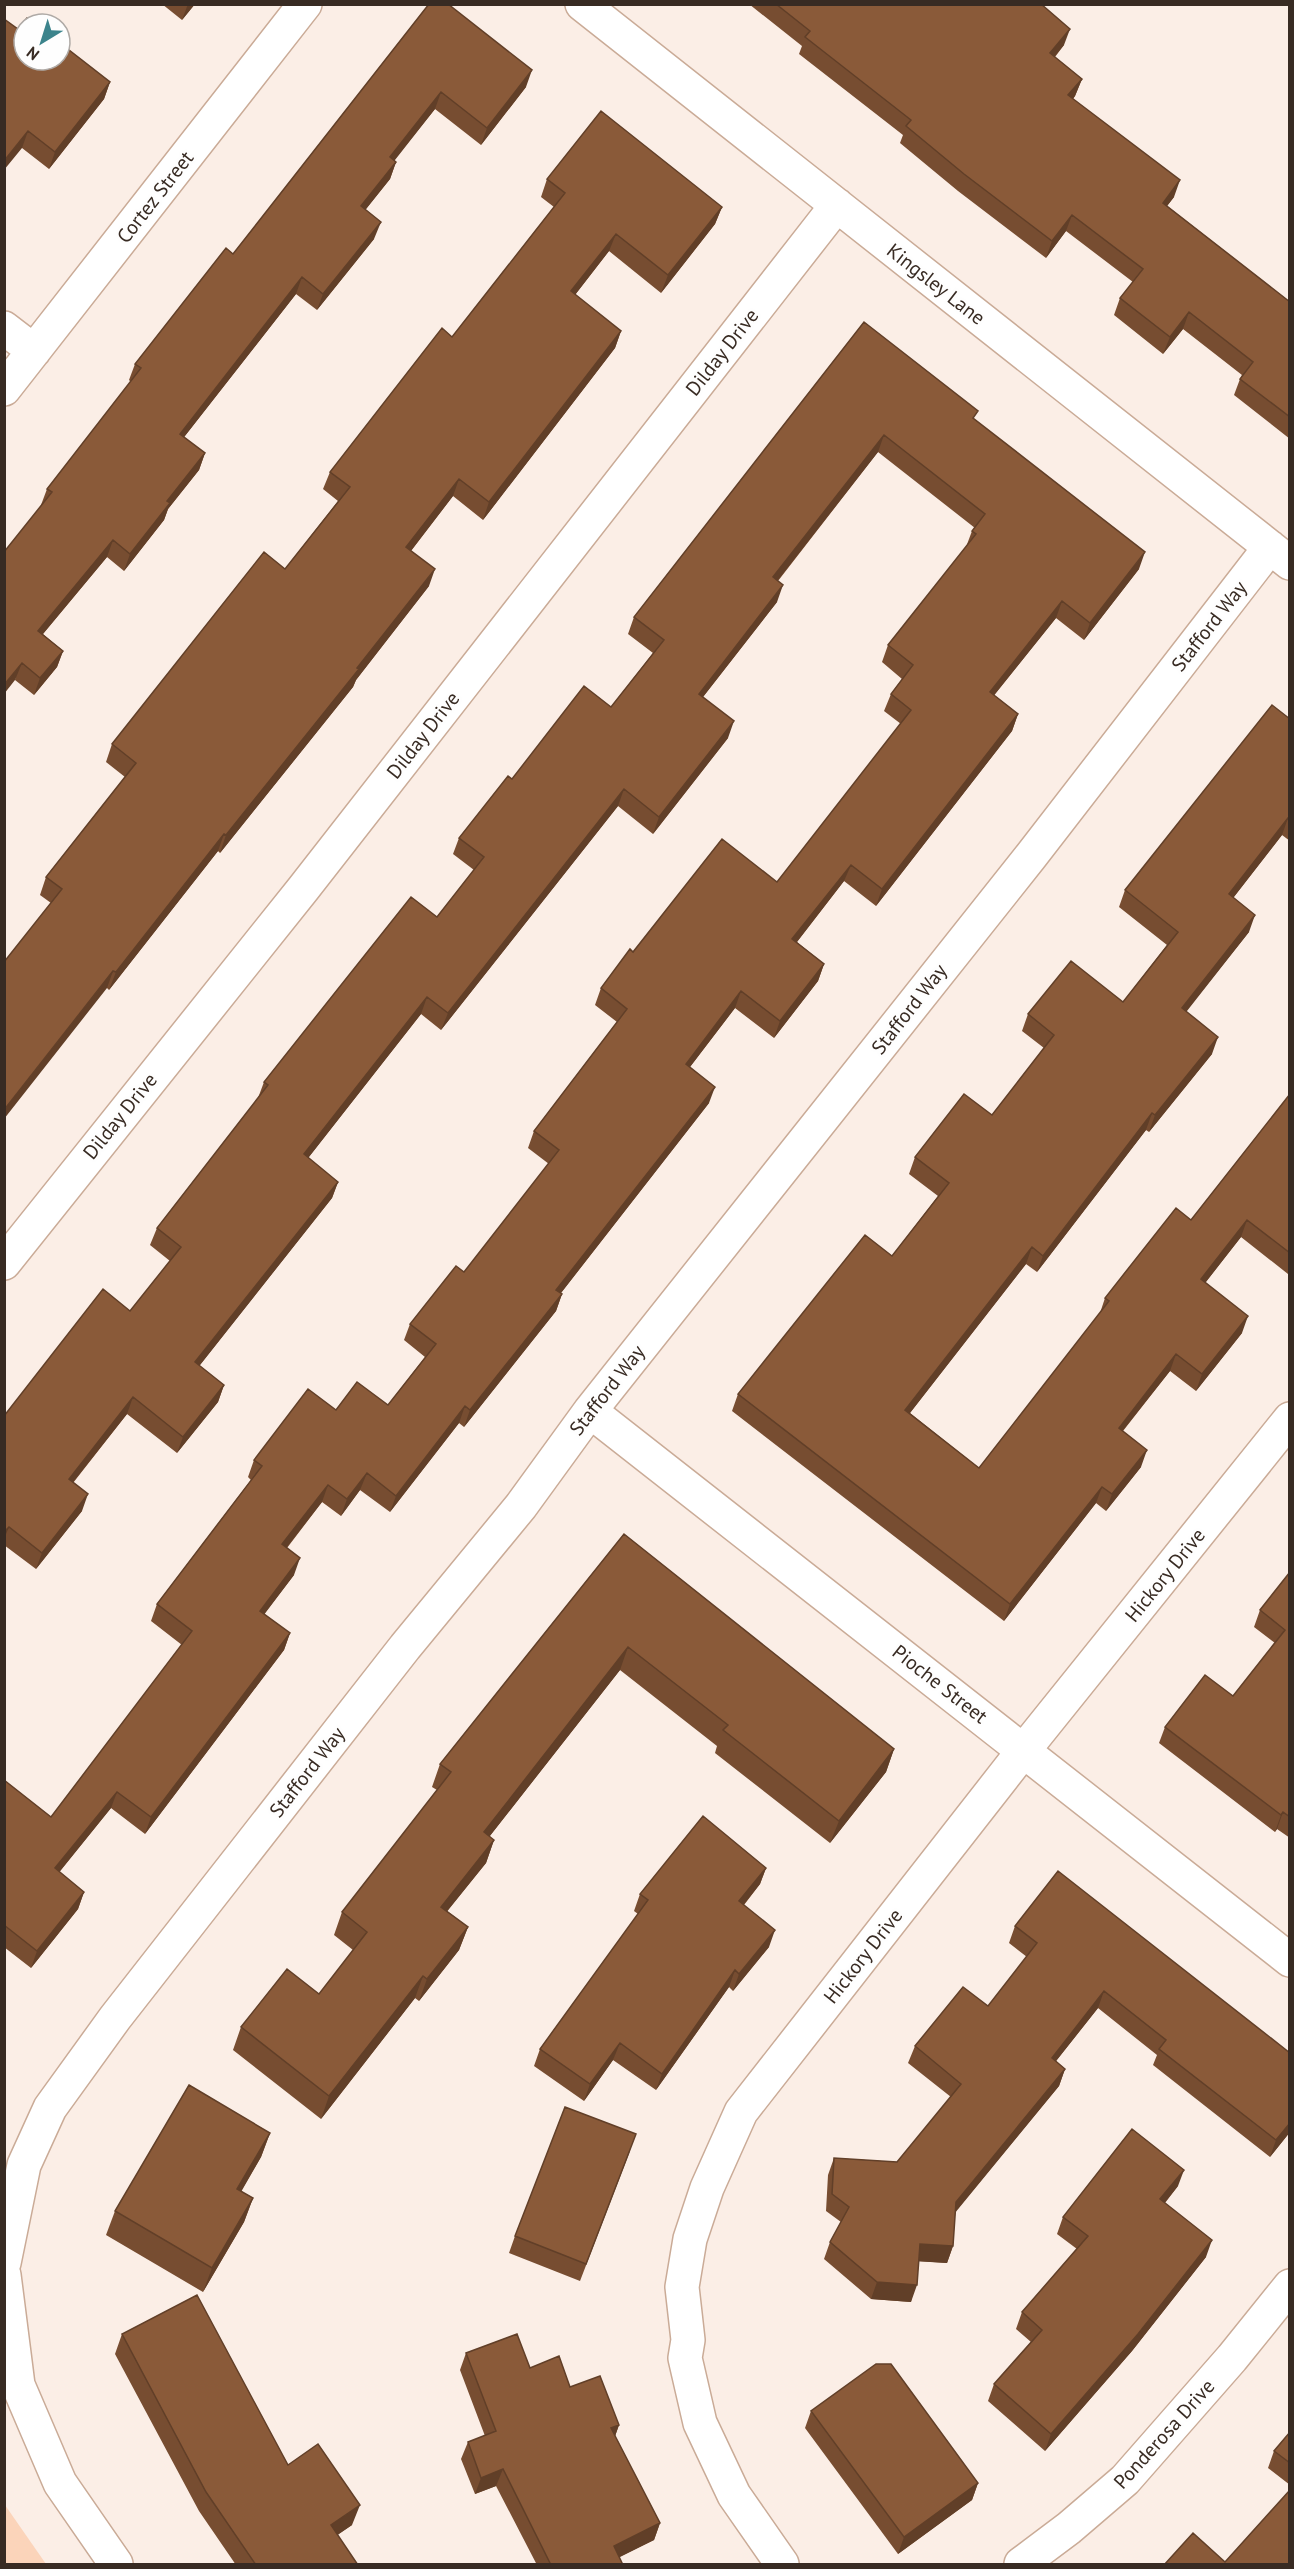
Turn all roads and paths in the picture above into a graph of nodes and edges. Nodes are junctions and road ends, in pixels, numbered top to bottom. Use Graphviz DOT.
graph roads {
  1 [pos="305,4"];
  2 [pos="582,4"];
  3 [pos="837,205"];
  4 [pos="4,328"];
  5 [pos="34,351"];
  6 [pos="4,389"];
  7 [pos="1280,555"];
  8 [pos="4,1263"];
  9 [pos="590,1411"];
  10 [pos="1290,1419"];
  11 [pos="1024,1750"];
  12 [pos="1290,1960"];
  13 [pos="4,2263"];
  14 [pos="4,2275"];
  15 [pos="1290,2286"];
  16 [pos="7,2328"];
  17 [pos="116,2565"];
  18 [pos="782,2565"];
  19 [pos="1021,2565"];
  1 -- 5 [label="street, Cortez Street"];
  2 -- 3 [label="street, Kingsley Lane"];
  3 -- 7 [label="street, Kingsley Lane"];
  3 -- 8 [label="street, Dilday Drive"];
  4 -- 5 [label="street"];
  5 -- 6 [label="street, Cortez Street"];
  7 -- 9 [label="street, Stafford Way"];
  9 -- 11 [label="street, Pioche Street"];
  9 -- 13 [label="street, Stafford Way"];
  10 -- 11 [label="street, Hickory Drive"];
  11 -- 12 [label="street, Pioche Street"];
  11 -- 18 [label="street, Hickory Drive"];
  14 -- 16 [label="street"];
  15 -- 19 [label="street, Ponderosa Drive"];
  16 -- 17 [label="street"];
}
